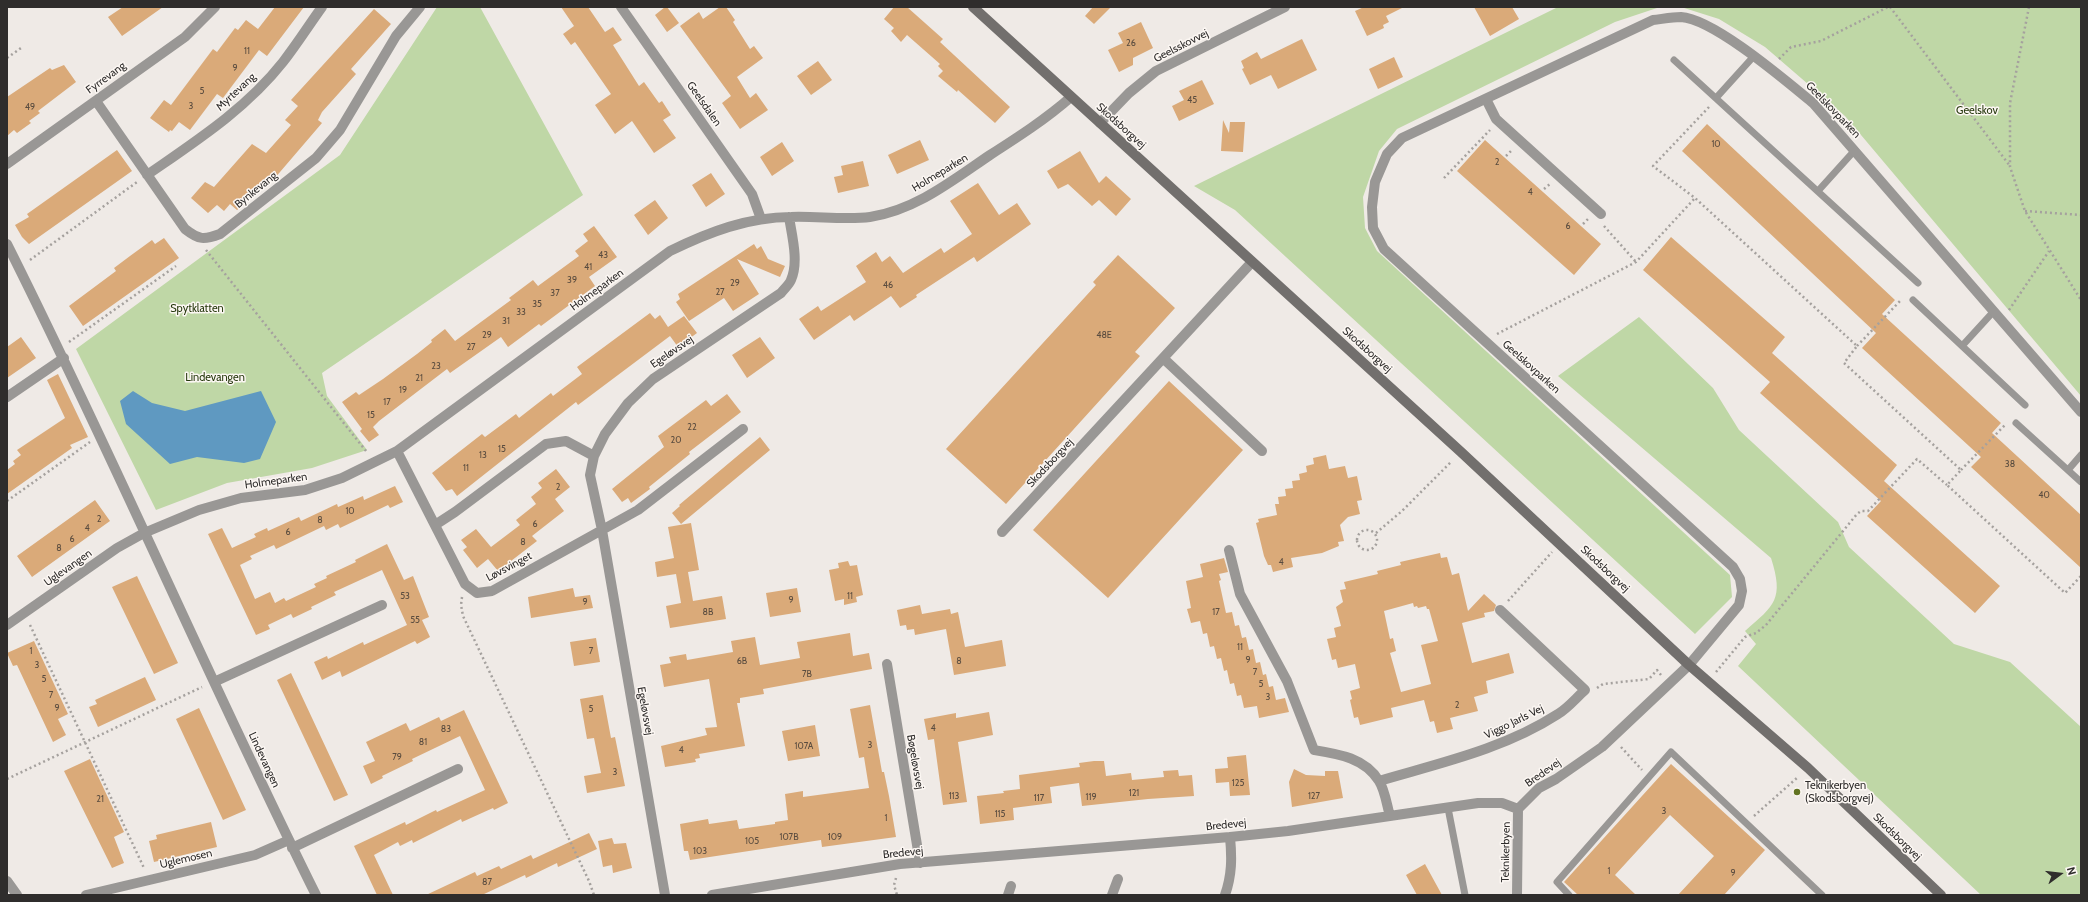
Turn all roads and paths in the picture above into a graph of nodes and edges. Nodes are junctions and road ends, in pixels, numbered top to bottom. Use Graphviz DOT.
graph roads {
  1 [pos="215,7"];
  2 [pos="322,7"];
  3 [pos="420,7"];
  4 [pos="621,7"];
  5 [pos="973,7"];
  6 [pos="1285,7"];
  7 [pos="1889,7"];
  8 [pos="2030,7"];
  9 [pos="21,48"];
  10 [pos="1754,56"];
  11 [pos="7,58"];
  12 [pos="1674,60"];
  13 [pos="1770,67"];
  14 [pos="1071,97"];
  15 [pos="1716,98"];
  16 [pos="1486,99"];
  17 [pos="96,101"];
  18 [pos="1100,123"];
  19 [pos="1493,126"];
  20 [pos="1855,150"];
  21 [pos="7,164"];
  22 [pos="2010,167"];
  23 [pos="148,174"];
  24 [pos="1444,178"];
  25 [pos="1818,191"];
  26 [pos="1695,198"];
  27 [pos="2025,211"];
  28 [pos="2081,215"];
  29 [pos="789,217"];
  30 [pos="1600,218"];
  31 [pos="761,219"];
  32 [pos="196,238"];
  33 [pos="7,244"];
  34 [pos="2049,251"];
  35 [pos="1252,262"];
  36 [pos="1636,262"];
  37 [pos="176,266"];
  38 [pos="19,268"];
  39 [pos="1918,283"];
  40 [pos="1913,300"];
  41 [pos="2081,300"];
  42 [pos="1994,311"];
  43 [pos="2002,320"];
  44 [pos="1484,340"];
  45 [pos="1856,346"];
  46 [pos="1962,346"];
  47 [pos="61,353"];
  48 [pos="1164,358"];
  49 [pos="7,397"];
  50 [pos="2025,405"];
  51 [pos="2081,412"];
  52 [pos="2012,422"];
  53 [pos="743,429"];
  54 [pos="99,436"];
  55 [pos="1262,450"];
  56 [pos="397,451"];
  57 [pos="1461,452"];
  58 [pos="2081,455"];
  59 [pos="594,456"];
  60 [pos="375,463"];
  61 [pos="1961,470"];
  62 [pos="2068,470"];
  63 [pos="2081,482"];
  64 [pos="1947,485"];
  65 [pos="7,501"];
  66 [pos="435,524"];
  67 [pos="602,530"];
  68 [pos="1002,532"];
  69 [pos="144,533"];
  70 [pos="1376,533"];
  71 [pos="1560,543"];
  72 [pos="1229,550"];
  73 [pos="2081,576"];
  74 [pos="465,584"];
  75 [pos="382,605"];
  76 [pos="1500,610"];
  77 [pos="24,613"];
  78 [pos="7,625"];
  79 [pos="887,664"];
  80 [pos="1689,665"];
  81 [pos="1708,681"];
  82 [pos="214,682"];
  83 [pos="1670,684"];
  84 [pos="1585,690"];
  85 [pos="1613,737"];
  86 [pos="85,742"];
  87 [pos="1808,768"];
  88 [pos="458,769"];
  89 [pos="1649,778"];
  90 [pos="7,779"];
  91 [pos="1379,781"];
  92 [pos="1448,808"];
  93 [pos="1518,809"];
  94 [pos="1390,816"];
  95 [pos="1746,823"];
  96 [pos="1230,837"];
  97 [pos="291,844"];
  98 [pos="920,863"];
  99 [pos="1118,879"];
  100 [pos="150,880"];
  101 [pos="7,881"];
  102 [pos="17,895"];
  103 [pos="86,895"];
  104 [pos="316,895"];
  105 [pos="594,895"];
  106 [pos="665,895"];
  107 [pos="712,895"];
  108 [pos="1112,895"];
  109 [pos="1225,895"];
  110 [pos="1465,895"];
  111 [pos="1517,895"];
  112 [pos="1570,895"];
  113 [pos="1822,895"];
  114 [pos="1941,895"];
  1 -- 17 [label="street, Fyrrevang"];
  2 -- 23 [label="street, Myrtevang"];
  3 -- 32 [label="street, Bynkevang"];
  4 -- 31 [label="street, Geelsdalen"];
  5 -- 14 [label="street, Skodsborgvej"];
  6 -- 18 [label="street, Geelsskovvej"];
  7 -- 13 [label="path"];
  7 -- 22 [label="path"];
  8 -- 22 [label="path"];
  9 -- 11 [label="path"];
  10 -- 13 [label="street, Geelskovparken"];
  10 -- 15 [label="lane"];
  10 -- 16 [label="street, Geelskovparken"];
  12 -- 15 [label="lane"];
  13 -- 20 [label="street, Geelskovparken"];
  14 -- 18 [label="street, Skodsborgvej"];
  14 -- 29 [label="street, Holmeparken"];
  15 -- 25 [label="lane"];
  15 -- 26 [label="path"];
  16 -- 30 [label="street"];
  16 -- 44 [label="street, Geelskovparken"];
  17 -- 21 [label="street, Fyrrevang"];
  17 -- 23 [label="street"];
  18 -- 35 [label="street, Skodsborgvej"];
  19 -- 24 [label="path"];
  20 -- 25 [label="lane"];
  20 -- 42 [label="street, Geelskovparken"];
  22 -- 27 [label="path"];
  23 -- 32 [label="street"];
  23 -- 38 [label="path"];
  25 -- 39 [label="lane"];
  26 -- 36 [label="path"];
  26 -- 45 [label="path"];
  27 -- 28 [label="path"];
  27 -- 34 [label="path"];
  29 -- 31 [label="street, Holmeparken"];
  29 -- 59 [label="street, Egeløvsvej"];
  30 -- 36 [label="path"];
  31 -- 56 [label="street, Holmeparken"];
  32 -- 60 [label="path"];
  33 -- 38 [label="street, Lindevangen"];
  34 -- 41 [label="path"];
  34 -- 43 [label="path"];
  35 -- 48 [label="street, Skodsborgvej"];
  35 -- 57 [label="street, Skodsborgvej"];
  36 -- 44 [label="path"];
  37 -- 47 [label="path"];
  38 -- 47 [label="street, Lindevangen"];
  39 -- 45 [label="path"];
  40 -- 46 [label="lane"];
  42 -- 43 [label="street, Geelskovparken"];
  42 -- 46 [label="lane"];
  43 -- 51 [label="street, Geelskovparken"];
  44 -- 80 [label="street, Geelskovparken"];
  45 -- 61 [label="path"];
  46 -- 50 [label="lane"];
  47 -- 49 [label="street"];
  47 -- 54 [label="street, Lindevangen"];
  48 -- 55 [label="street"];
  48 -- 68 [label="street, Skodsborgvej"];
  52 -- 61 [label="path"];
  52 -- 62 [label="lane"];
  53 -- 67 [label="street"];
  54 -- 65 [label="path"];
  54 -- 69 [label="street, Lindevangen"];
  56 -- 60 [label="street, Holmeparken"];
  56 -- 66 [label="street"];
  57 -- 70 [label="path"];
  57 -- 71 [label="street, Skodsborgvej"];
  58 -- 62 [label="lane"];
  59 -- 66 [label="street"];
  59 -- 67 [label="street, Egeløvsvej"];
  60 -- 69 [label="street, Holmeparken"];
  61 -- 64 [label="path"];
  62 -- 63 [label="lane"];
  64 -- 73 [label="path"];
  64 -- 81 [label="path"];
  66 -- 74 [label="street"];
  67 -- 74 [label="street, Løvsvinget"];
  67 -- 106 [label="street, Egeløvsvej"];
  69 -- 77 [label="street, Uglevangen"];
  69 -- 82 [label="street, Lindevangen"];
  70 -- 70 [label="path"];
  71 -- 76 [label="path"];
  71 -- 80 [label="street, Skodsborgvej"];
  72 -- 91 [label="street"];
  74 -- 105 [label="path"];
  75 -- 82 [label="street"];
  76 -- 84 [label="street"];
  77 -- 78 [label="street, Uglevangen"];
  77 -- 86 [label="path"];
  79 -- 98 [label="street, Bøgeløvsvej"];
  80 -- 81 [label="street, Skodsborgvej"];
  80 -- 83 [label="street, Bredevej"];
  81 -- 87 [label="street, Skodsborgvej"];
  82 -- 86 [label="path"];
  82 -- 97 [label="street, Lindevangen"];
  83 -- 84 [label="path"];
  83 -- 85 [label="street, Bredevej"];
  84 -- 91 [label="street, Viggo Jarls Vej"];
  85 -- 89 [label="path"];
  85 -- 93 [label="street, Bredevej"];
  86 -- 90 [label="path"];
  86 -- 100 [label="path"];
  87 -- 95 [label="path"];
  87 -- 114 [label="street, Skodsborgvej"];
  88 -- 97 [label="street"];
  89 -- 95 [label="lane"];
  89 -- 112 [label="lane"];
  91 -- 94 [label="street"];
  92 -- 93 [label="street, Bredevej"];
  92 -- 94 [label="street, Bredevej"];
  92 -- 110 [label="lane"];
  93 -- 111 [label="street, Teknikerbyen"];
  94 -- 96 [label="street, Bredevej"];
  95 -- 113 [label="lane"];
  96 -- 98 [label="street, Bredevej"];
  96 -- 109 [label="street"];
  97 -- 100 [label="street, Uglemosen"];
  97 -- 104 [label="street, Lindevangen"];
  98 -- 107 [label="street, Bredevej"];
  99 -- 108 [label="street"];
  100 -- 103 [label="street, Uglemosen"];
  101 -- 102 [label="street"];
}
